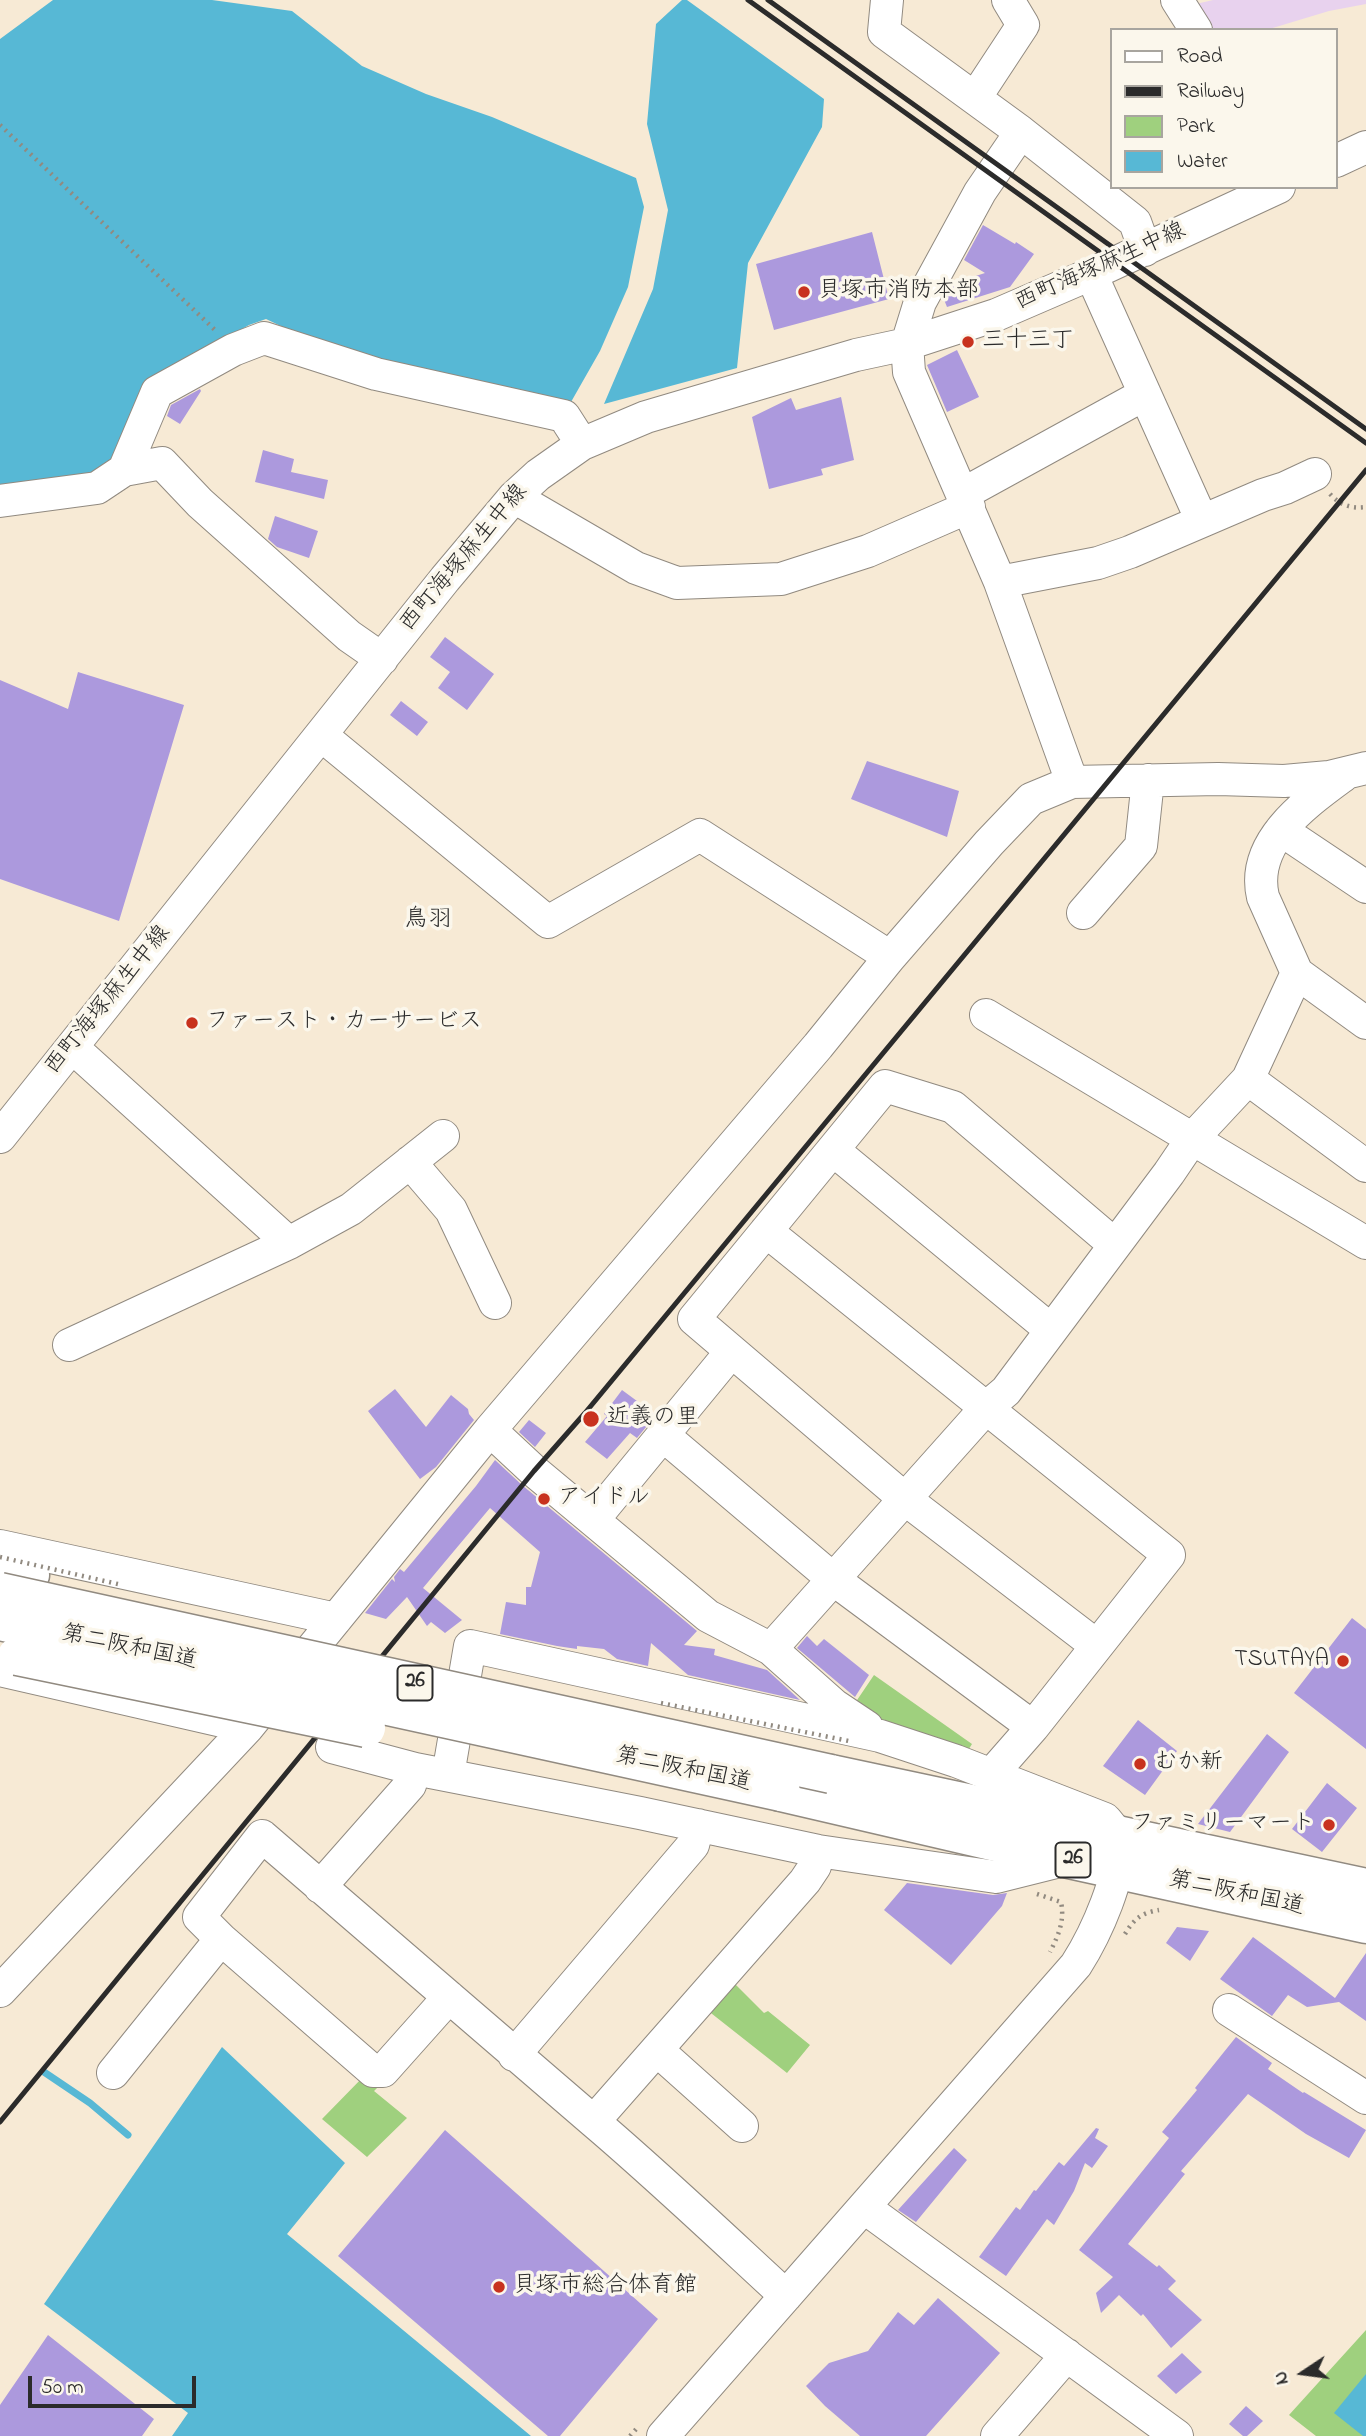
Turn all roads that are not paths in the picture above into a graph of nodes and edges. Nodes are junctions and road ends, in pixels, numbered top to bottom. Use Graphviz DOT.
graph roads {
  1 [pos="887,0"];
  2 [pos="1008,0"];
  3 [pos="1177,0"];
  4 [pos="1195,28"];
  5 [pos="975,98"];
  6 [pos="1021,132"];
  7 [pos="1366,147"];
  8 [pos="1338,160"];
  9 [pos="1275,189"];
  10 [pos="1144,250"];
  11 [pos="1091,274"];
  12 [pos="907,344"];
  13 [pos="1145,394"];
  14 [pos="582,444"];
  15 [pos="124,470"];
  16 [pos="1315,474"];
  17 [pos="97,488"];
  18 [pos="514,498"];
  19 [pos="966,500"];
  20 [pos="0,501"];
  21 [pos="1202,521"];
  22 [pos="0,525"];
  23 [pos="1000,582"];
  24 [pos="382,659"];
  25 [pos="321,734"];
  26 [pos="1357,770"];
  27 [pos="1148,780"];
  28 [pos="1072,782"];
  29 [pos="1281,830"];
  30 [pos="1366,887"];
  31 [pos="1083,914"];
  32 [pos="890,957"];
  33 [pos="1297,973"];
  34 [pos="986,1015"];
  35 [pos="1366,1023"];
  36 [pos="72,1047"];
  37 [pos="1248,1079"];
  38 [pos="443,1136"];
  39 [pos="0,1137"];
  40 [pos="1192,1139"];
  41 [pos="833,1150"];
  42 [pos="410,1162"];
  43 [pos="1366,1166"];
  44 [pos="766,1231"];
  45 [pos="289,1243"];
  46 [pos="1366,1243"];
  47 [pos="1115,1245"];
  48 [pos="495,1303"];
  49 [pos="1051,1330"];
  50 [pos="69,1345"];
  51 [pos="731,1352"];
  52 [pos="986,1408"];
  53 [pos="490,1430"];
  54 [pos="664,1436"];
  55 [pos="905,1499"];
  56 [pos="593,1520"];
  57 [pos="0,1546"];
  58 [pos="10,1578"];
  59 [pos="833,1580"];
  60 [pos="336,1619"];
  61 [pos="0,1621"];
  62 [pos="1097,1646"];
  63 [pos="771,1649"];
  64 [pos="6,1659"];
  65 [pos="248,1727"];
  66 [pos="1033,1727"];
  67 [pos="880,1736"];
  68 [pos="332,1747"];
  69 [pos="415,1769"];
  70 [pos="448,1775"];
  71 [pos="991,1775"];
  72 [pos="780,1804"];
  73 [pos="698,1825"];
  74 [pos="818,1852"];
  75 [pos="1117,1853"];
  76 [pos="1069,1859"];
  77 [pos="320,1886"];
  78 [pos="1366,1888"];
  79 [pos="1366,1924"];
  80 [pos="221,1939"];
  81 [pos="0,1991"];
  82 [pos="449,1997"];
  83 [pos="1229,2010"];
  84 [pos="657,2050"];
  85 [pos="514,2054"];
  86 [pos="113,2073"];
  87 [pos="1366,2098"];
  88 [pos="594,2122"];
  89 [pos="742,2126"];
  90 [pos="865,2208"];
  91 [pos="786,2296"];
  92 [pos="1067,2355"];
  93 [pos="663,2436"];
  94 [pos="997,2436"];
  95 [pos="1177,2436"];
  1 -- 5 [label="street"];
  2 -- 5 [label="street"];
  3 -- 4 [label="street"];
  5 -- 6 [label="street"];
  6 -- 10 [label="street"];
  6 -- 12 [label="street"];
  7 -- 8 [label="street"];
  9 -- 10 [label="street, 西町海塚麻生中線"];
  10 -- 11 [label="street, 西町海塚麻生中線"];
  11 -- 12 [label="street, 西町海塚麻生中線"];
  11 -- 13 [label="street"];
  12 -- 14 [label="street, 西町海塚麻生中線"];
  12 -- 19 [label="street"];
  13 -- 19 [label="street"];
  13 -- 21 [label="street"];
  14 -- 15 [label="street"];
  14 -- 18 [label="street, 西町海塚麻生中線"];
  15 -- 17 [label="street"];
  15 -- 24 [label="street"];
  16 -- 21 [label="street"];
  17 -- 20 [label="street"];
  17 -- 22 [label="street"];
  18 -- 19 [label="street"];
  18 -- 24 [label="street, 西町海塚麻生中線"];
  19 -- 23 [label="street"];
  21 -- 23 [label="street"];
  23 -- 28 [label="street"];
  24 -- 25 [label="street, 西町海塚麻生中線"];
  25 -- 32 [label="street"];
  25 -- 36 [label="street, 西町海塚麻生中線"];
  26 -- 27 [label="street"];
  26 -- 29 [label="street"];
  27 -- 28 [label="street"];
  27 -- 31 [label="street"];
  28 -- 32 [label="street"];
  29 -- 30 [label="street"];
  29 -- 33 [label="street"];
  32 -- 53 [label="street"];
  33 -- 35 [label="street"];
  33 -- 37 [label="street"];
  34 -- 40 [label="street"];
  36 -- 39 [label="street, 西町海塚麻生中線"];
  36 -- 45 [label="street"];
  37 -- 40 [label="street"];
  37 -- 43 [label="street"];
  38 -- 42 [label="street"];
  40 -- 46 [label="street"];
  40 -- 47 [label="street"];
  41 -- 44 [label="street"];
  41 -- 47 [label="street"];
  41 -- 49 [label="street"];
  42 -- 45 [label="street"];
  42 -- 48 [label="street"];
  44 -- 51 [label="street"];
  44 -- 52 [label="street"];
  45 -- 50 [label="street"];
  47 -- 49 [label="street"];
  49 -- 52 [label="street"];
  51 -- 54 [label="street"];
  51 -- 55 [label="street"];
  52 -- 55 [label="street"];
  52 -- 62 [label="street"];
  53 -- 56 [label="street"];
  53 -- 60 [label="street"];
  54 -- 56 [label="street"];
  54 -- 59 [label="street"];
  55 -- 59 [label="street"];
  55 -- 62 [label="street"];
  56 -- 63 [label="street"];
  57 -- 60 [label="street"];
  58 -- 75 [label="highway, 第二阪和国道 / 26, bridge"];
  59 -- 63 [label="street"];
  59 -- 66 [label="street"];
  60 -- 65 [label="street"];
  61 -- 72 [label="highway, 第二阪和国道 / 26, bridge"];
  62 -- 66 [label="street"];
  63 -- 67 [label="street"];
  64 -- 65 [label="street"];
  64 -- 72 [label="highway, bridge"];
  65 -- 81 [label="street"];
  66 -- 71 [label="street"];
  67 -- 70 [label="street"];
  67 -- 71 [label="street"];
  68 -- 69 [label="street"];
  69 -- 70 [label="street"];
  69 -- 77 [label="street"];
  70 -- 73 [label="street"];
  71 -- 75 [label="street"];
  72 -- 76 [label="highway, 第二阪和国道 / 26"];
  73 -- 74 [label="street"];
  73 -- 85 [label="street"];
  74 -- 76 [label="street"];
  74 -- 84 [label="street"];
  75 -- 76 [label="highway, 第二阪和国道 / 26"];
  75 -- 78 [label="highway, 第二阪和国道 / 26"];
  75 -- 79 [label="highway, 第二阪和国道 / 26"];
  75 -- 90 [label="street"];
  77 -- 80 [label="street"];
  77 -- 82 [label="street"];
  80 -- 82 [label="street"];
  80 -- 86 [label="street"];
  82 -- 85 [label="street"];
  83 -- 87 [label="street"];
  84 -- 88 [label="street"];
  84 -- 89 [label="street"];
  85 -- 88 [label="street"];
  88 -- 91 [label="street"];
  90 -- 91 [label="street"];
  90 -- 92 [label="street"];
  91 -- 93 [label="street"];
  92 -- 94 [label="street"];
  92 -- 95 [label="street"];
}
